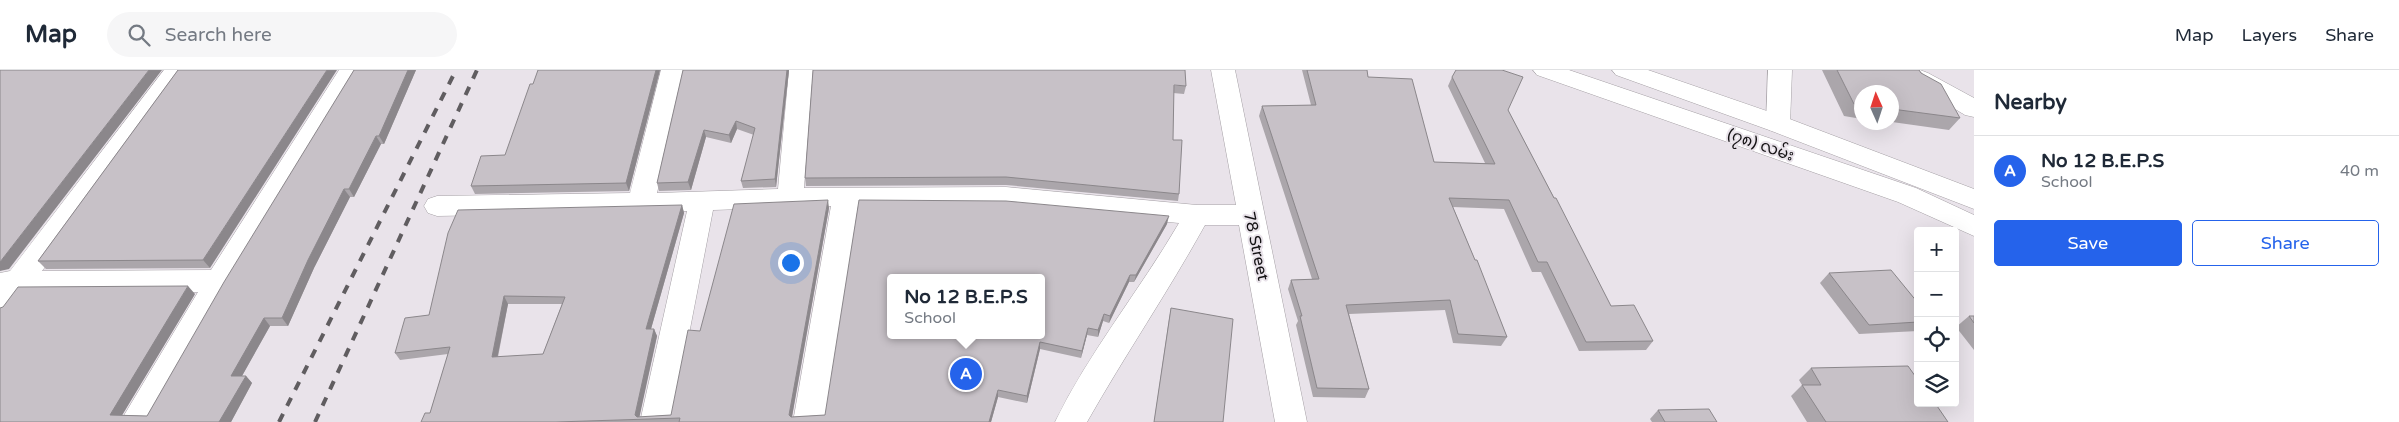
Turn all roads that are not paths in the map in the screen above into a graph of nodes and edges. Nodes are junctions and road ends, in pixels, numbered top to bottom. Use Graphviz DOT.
graph roads {
  1 [pos="176,70"];
  2 [pos="351,70"];
  3 [pos="674,70"];
  4 [pos="801,70"];
  5 [pos="1223,70"];
  6 [pos="1545,70"];
  7 [pos="1624,70"];
  8 [pos="1780,70"];
  9 [pos="1920,78"];
  10 [pos="1974,109"];
  11 [pos="1778,124"];
  12 [pos="846,196"];
  13 [pos="790,198"];
  14 [pos="1974,199"];
  15 [pos="702,202"];
  16 [pos="641,203"];
  17 [pos="437,206"];
  18 [pos="1197,215"];
  19 [pos="1250,215"];
  20 [pos="1974,226"];
  21 [pos="219,281"];
  22 [pos="9,282"];
  23 [pos="0,306"];
  24 [pos="136,422"];
  25 [pos="656,422"];
  26 [pos="809,422"];
  27 [pos="1072,422"];
  28 [pos="1291,422"];
  1 -- 22 [label="street"];
  2 -- 21 [label="street"];
  3 -- 16 [label="street"];
  4 -- 13 [label="street"];
  5 -- 19 [label="street, 78 Street"];
  6 -- 20 [label="street, (၇၈) လမ်း"];
  7 -- 11 [label="street, (၇၈) လမ်း"];
  8 -- 11 [label="street"];
  9 -- 10 [label="street"];
  11 -- 14 [label="street, (၇၈) လမ်း"];
  12 -- 13 [label="street"];
  12 -- 18 [label="street"];
  12 -- 26 [label="street"];
  13 -- 15 [label="street"];
  15 -- 16 [label="street"];
  15 -- 25 [label="street"];
  16 -- 17 [label="street"];
  18 -- 19 [label="street"];
  18 -- 27 [label="street"];
  19 -- 28 [label="street, 78 Street"];
  21 -- 22 [label="street"];
  21 -- 24 [label="street"];
  22 -- 23 [label="street"];
}
